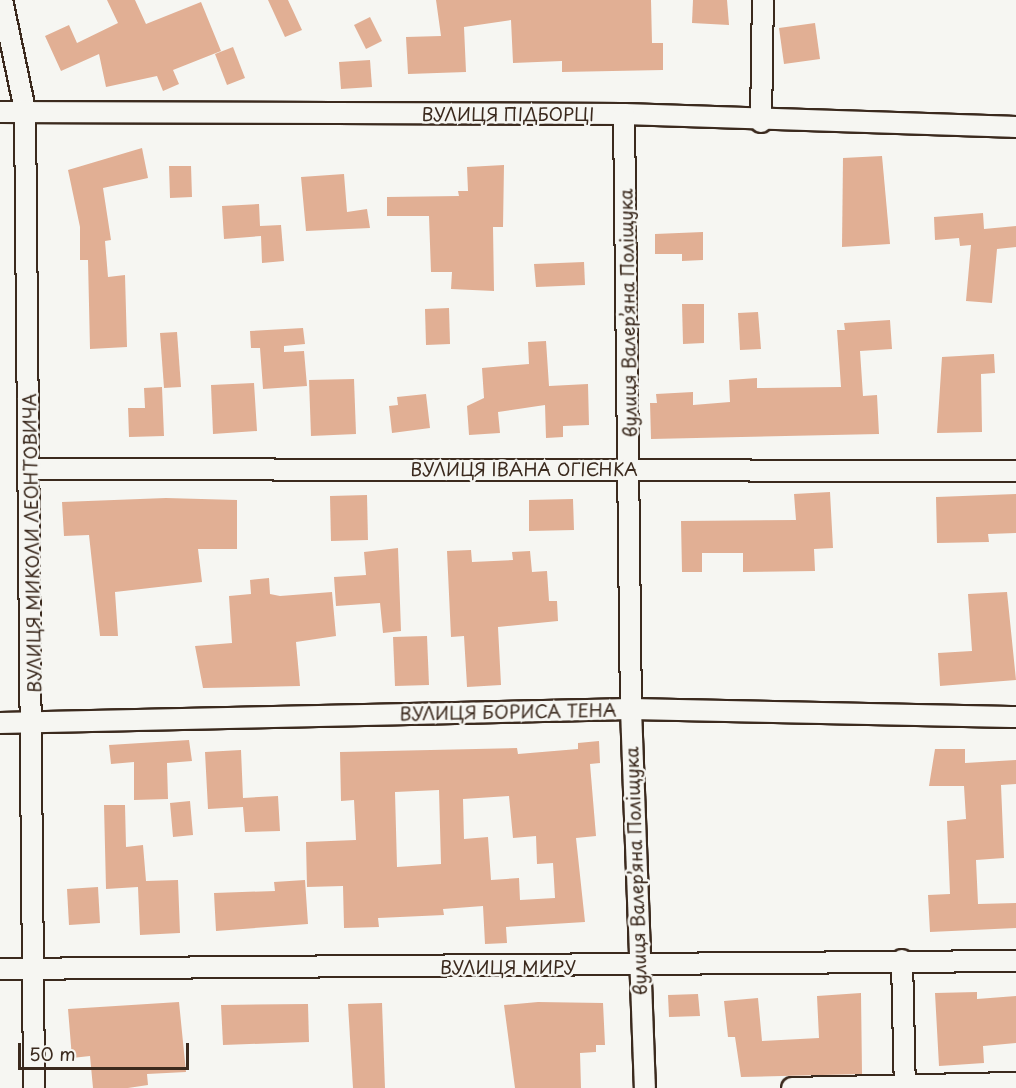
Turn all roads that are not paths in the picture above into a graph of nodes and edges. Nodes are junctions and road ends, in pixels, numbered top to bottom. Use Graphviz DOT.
graph roads {
  1 [pos="2,0"];
  2 [pos="763,0"];
  3 [pos="25,110"];
  4 [pos="0,112"];
  5 [pos="624,114"];
  6 [pos="761,122"];
  7 [pos="1016,127"];
  8 [pos="32,469"];
  9 [pos="631,469"];
  10 [pos="1016,471"];
  11 [pos="631,709"];
  12 [pos="1016,717"];
  13 [pos="0,723"];
  14 [pos="33,723"];
  15 [pos="902,960"];
  16 [pos="1016,961"];
  17 [pos="638,966"];
  18 [pos="36,968"];
  19 [pos="0,969"];
  20 [pos="1016,1083"];
  21 [pos="905,1087"];
  22 [pos="34,1088"];
  23 [pos="645,1088"];
  24 [pos="792,1088"];
  1 -- 3 [label="street, ВУЛИЦЯ МИКОЛИ ЛЕОНТОВИЧА"];
  2 -- 6 [label="street"];
  3 -- 4 [label="street, ВУЛИЦЯ ПІДБОРЦІ"];
  3 -- 5 [label="street, ВУЛИЦЯ ПІДБОРЦІ"];
  3 -- 8 [label="street, ВУЛИЦЯ МИКОЛИ ЛЕОНТОВИЧА"];
  5 -- 6 [label="street, ВУЛИЦЯ ПІДБОРЦІ"];
  5 -- 9 [label="street, вулиця Валерʼяна Поліщука"];
  6 -- 7 [label="street, ВУЛИЦЯ ПІДБОРЦІ"];
  8 -- 9 [label="street, ВУЛИЦЯ ІВАНА ОГІЄНКА"];
  8 -- 14 [label="street, ВУЛИЦЯ МИКОЛИ ЛЕОНТОВИЧА"];
  9 -- 10 [label="street, ВУЛИЦЯ ІВАНА ОГІЄНКА"];
  9 -- 11 [label="street, вулиця Валерʼяна Поліщука"];
  11 -- 12 [label="street, ВУЛИЦЯ БОРИСА ТЕНА"];
  11 -- 14 [label="street, ВУЛИЦЯ БОРИСА ТЕНА"];
  11 -- 17 [label="street, вулиця Валерʼяна Поліщука"];
  13 -- 14 [label="street, ВУЛИЦЯ БОРИСА ТЕНА"];
  14 -- 18 [label="street, ВУЛИЦЯ МИКОЛИ ЛЕОНТОВИЧА"];
  15 -- 16 [label="street, ВУЛИЦЯ МИРУ"];
  15 -- 17 [label="street, ВУЛИЦЯ МИРУ"];
  15 -- 21 [label="street"];
  17 -- 18 [label="street, ВУЛИЦЯ МИРУ"];
  17 -- 23 [label="street, вулиця Валерʼяна Поліщука"];
  18 -- 19 [label="street, ВУЛИЦЯ МИРУ"];
  18 -- 22 [label="street, ВУЛИЦЯ МИКОЛИ ЛЕОНТОВИЧА"];
  20 -- 21 [label="street"];
  21 -- 24 [label="street"];
}
